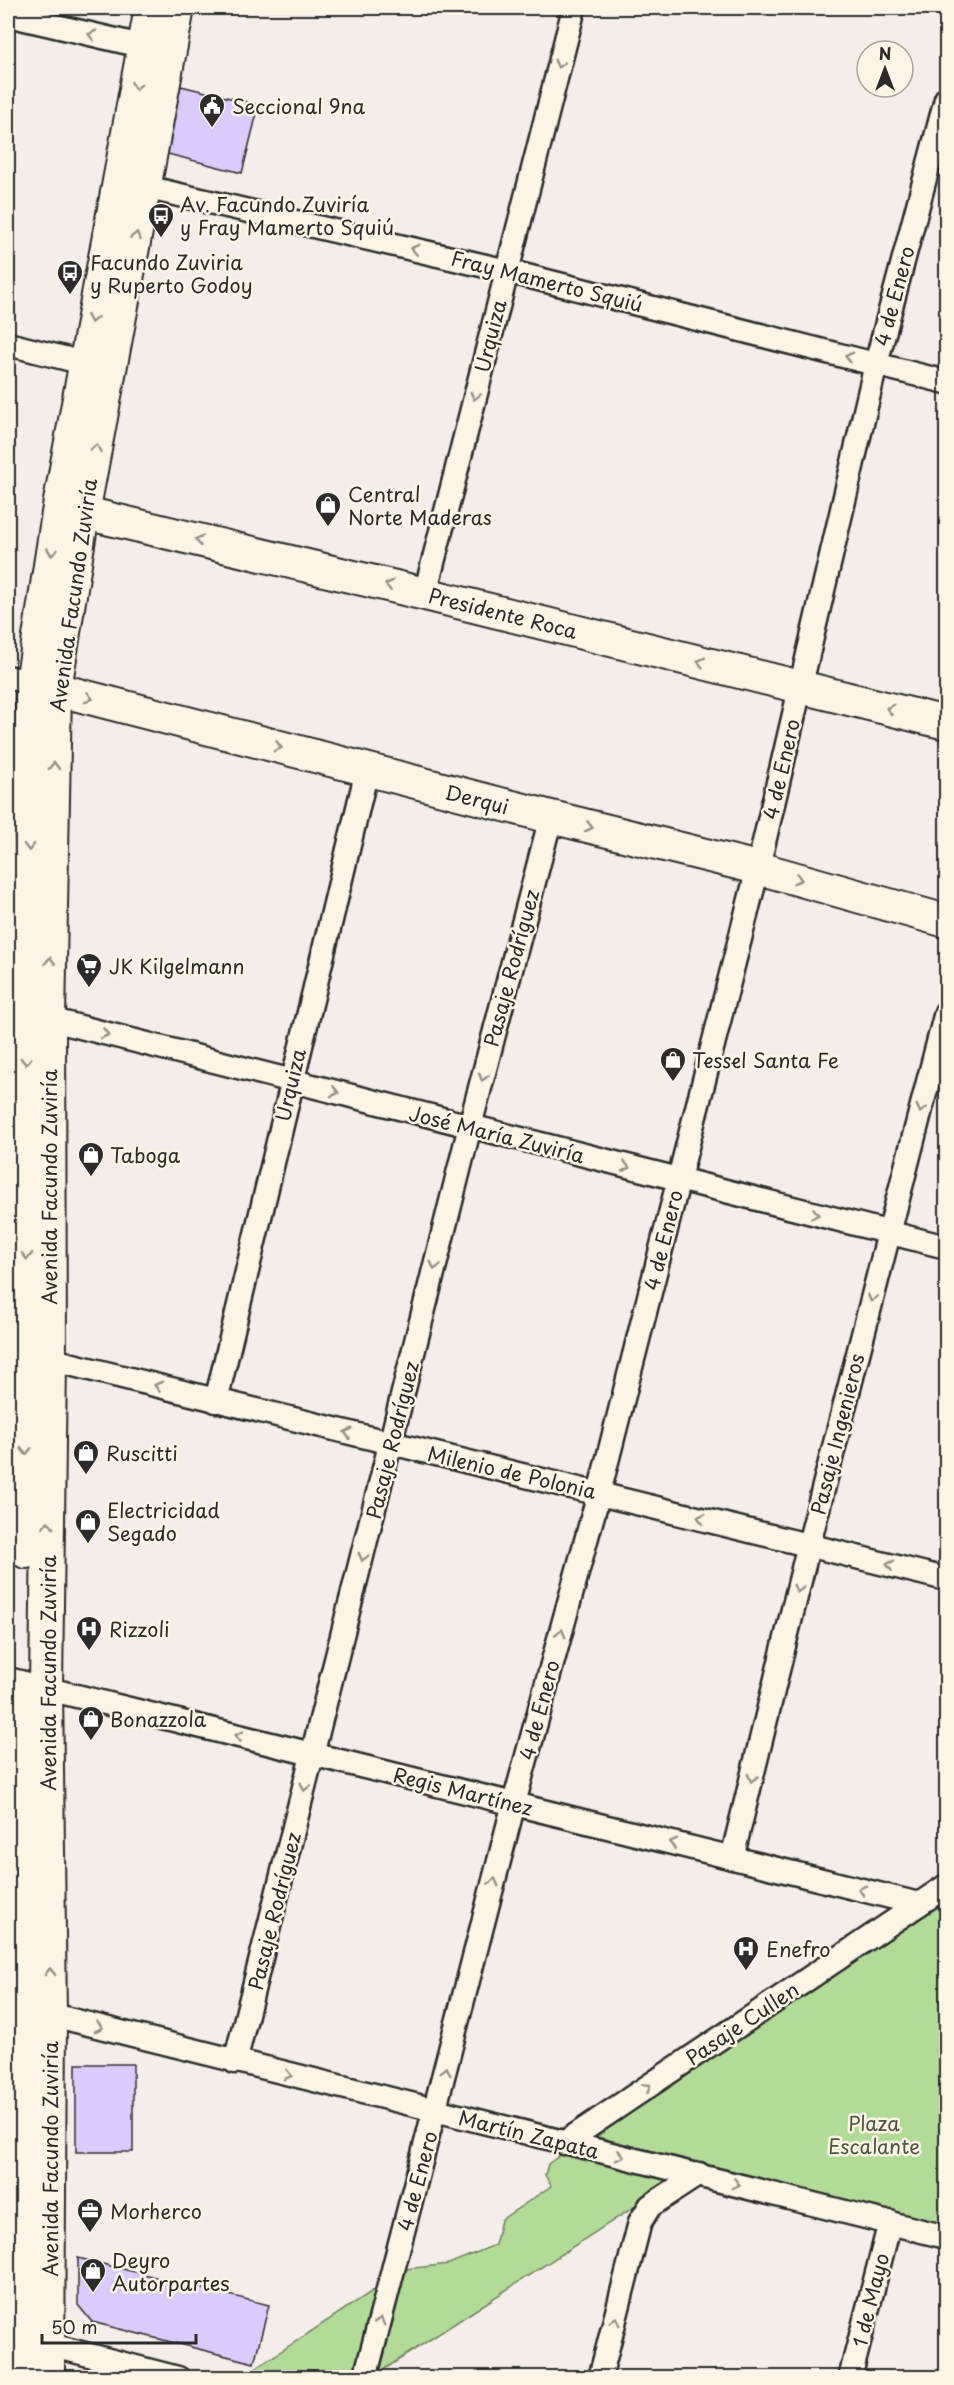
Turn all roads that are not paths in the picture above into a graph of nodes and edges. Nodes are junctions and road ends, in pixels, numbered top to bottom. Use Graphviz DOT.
graph roads {
  1 [pos="151,8"];
  2 [pos="178,8"];
  3 [pos="574,8"];
  4 [pos="8,15"];
  5 [pos="156,50"];
  6 [pos="946,99"];
  7 [pos="937,175"];
  8 [pos="145,187"];
  9 [pos="507,271"];
  10 [pos="8,344"];
  11 [pos="84,363"];
  12 [pos="876,364"];
  13 [pos="946,382"];
  14 [pos="71,510"];
  15 [pos="425,594"];
  16 [pos="32,683"];
  17 [pos="800,686"];
  18 [pos="946,723"];
  19 [pos="367,770"];
  20 [pos="551,818"];
  21 [pos="758,868"];
  22 [pos="946,921"];
  23 [pos="28,1008"];
  24 [pos="946,1012"];
  25 [pos="291,1081"];
  26 [pos="470,1126"];
  27 [pos="678,1180"];
  28 [pos="889,1232"];
  29 [pos="946,1247"];
  30 [pos="28,1354"];
  31 [pos="216,1401"];
  32 [pos="391,1443"];
  33 [pos="599,1493"];
  34 [pos="809,1544"];
  35 [pos="946,1579"];
  36 [pos="26,1683"];
  37 [pos="314,1754"];
  38 [pos="514,1803"];
  39 [pos="732,1858"];
  40 [pos="946,1886"];
  41 [pos="919,1904"];
  42 [pos="27,2009"];
  43 [pos="235,2062"];
  44 [pos="436,2111"];
  45 [pos="564,2143"];
  46 [pos="15,2169"];
  47 [pos="699,2174"];
  48 [pos="890,2222"];
  49 [pos="946,2237"];
  50 [pos="26,2339"];
  51 [pos="22,2378"];
  52 [pos="48,2378"];
  53 [pos="178,2378"];
  54 [pos="365,2378"];
  55 [pos="600,2378"];
  56 [pos="850,2378"];
  1 -- 5 [label="main road, Avenida Facundo Zuviría"];
  2 -- 5 [label="main road, Avenida Facundo Zuviría"];
  3 -- 9 [label="street, Urquiza, one-way"];
  5 -- 4 [label="street, one-way"];
  5 -- 8 [label="main road, Avenida Facundo Zuviría"];
  5 -- 11 [label="main road, Avenida Facundo Zuviría, one-way"];
  6 -- 7 [label="street, 4 de Enero"];
  7 -- 12 [label="street, 4 de Enero"];
  9 -- 8 [label="street, Fray Mamerto Squiú, one-way"];
  14 -- 8 [label="main road, Avenida Facundo Zuviría, one-way"];
  12 -- 9 [label="street, Fray Mamerto Squiú, one-way"];
  9 -- 15 [label="street, Urquiza, one-way"];
  10 -- 11 [label="street"];
  11 -- 14 [label="main road, Avenida Facundo Zuviría"];
  12 -- 13 [label="street, Fray Mamerto Squiú"];
  12 -- 17 [label="street, 4 de Enero"];
  15 -- 14 [label="main road, Presidente Roca, one-way"];
  14 -- 16 [label="main road, Avenida Facundo Zuviría"];
  17 -- 15 [label="main road, Presidente Roca, one-way"];
  16 -- 19 [label="main road, Derqui, one-way"];
  16 -- 23 [label="main road, Avenida Facundo Zuviría"];
  18 -- 17 [label="main road, Presidente Roca, one-way"];
  17 -- 21 [label="street, 4 de Enero"];
  19 -- 20 [label="main road, Derqui"];
  19 -- 25 [label="street, Urquiza"];
  20 -- 21 [label="main road, Derqui, one-way"];
  20 -- 26 [label="street, Pasaje Rodríguez, one-way"];
  21 -- 22 [label="main road, Derqui, one-way"];
  21 -- 27 [label="street, 4 de Enero"];
  23 -- 25 [label="street, José María Zuviría, one-way"];
  23 -- 30 [label="main road, Avenida Facundo Zuviría"];
  24 -- 28 [label="street, Pasaje Ingenieros, one-way"];
  25 -- 26 [label="street, José María Zuviría, one-way"];
  25 -- 31 [label="street, Urquiza"];
  26 -- 27 [label="street, José María Zuviría, one-way"];
  26 -- 32 [label="street, Pasaje Rodríguez, one-way"];
  27 -- 28 [label="street, José María Zuviría, one-way"];
  27 -- 33 [label="street, 4 de Enero"];
  28 -- 29 [label="street, José María Zuviría"];
  28 -- 34 [label="street, Pasaje Ingenieros, one-way"];
  31 -- 30 [label="street, Milenio de Polonia, one-way"];
  30 -- 36 [label="main road, Avenida Facundo Zuviría"];
  32 -- 31 [label="street, Milenio de Polonia, one-way"];
  32 -- 33 [label="street, Milenio de Polonia"];
  32 -- 37 [label="street, Pasaje Rodríguez, one-way"];
  34 -- 33 [label="street, Milenio de Polonia, one-way"];
  38 -- 33 [label="street, 4 de Enero, one-way"];
  35 -- 34 [label="street, Milenio de Polonia, one-way"];
  34 -- 39 [label="street, Pasaje Ingenieros, one-way"];
  37 -- 36 [label="street, Regis Martínez, one-way"];
  36 -- 42 [label="main road, Avenida Facundo Zuviría"];
  37 -- 38 [label="street, Regis Martínez"];
  37 -- 43 [label="street, Pasaje Rodríguez, one-way"];
  39 -- 38 [label="street, Regis Martínez, one-way"];
  44 -- 38 [label="street, 4 de Enero, one-way"];
  41 -- 39 [label="street, Regis Martínez, one-way"];
  40 -- 41 [label="street"];
  45 -- 41 [label="street, Pasaje Cullen, one-way"];
  42 -- 43 [label="street, Martín Zapata, one-way"];
  42 -- 46 [label="main road, Avenida Facundo Zuviría"];
  42 -- 50 [label="main road, Avenida Facundo Zuviría"];
  43 -- 44 [label="street, Martín Zapata, one-way"];
  44 -- 45 [label="street, Martín Zapata"];
  54 -- 44 [label="street, 4 de Enero, one-way"];
  45 -- 47 [label="street, Martín Zapata, one-way"];
  46 -- 50 [label="main road, Avenida Facundo Zuviría"];
  47 -- 48 [label="street, Martín Zapata, one-way"];
  55 -- 47 [label="street, one-way"];
  48 -- 49 [label="street, Martín Zapata"];
  48 -- 56 [label="street, 1 de Mayo"];
  50 -- 51 [label="main road, Avenida Facundo Zuviría"];
  50 -- 52 [label="main road, Avenida Facundo Zuviría"];
  50 -- 53 [label="street"];
}
